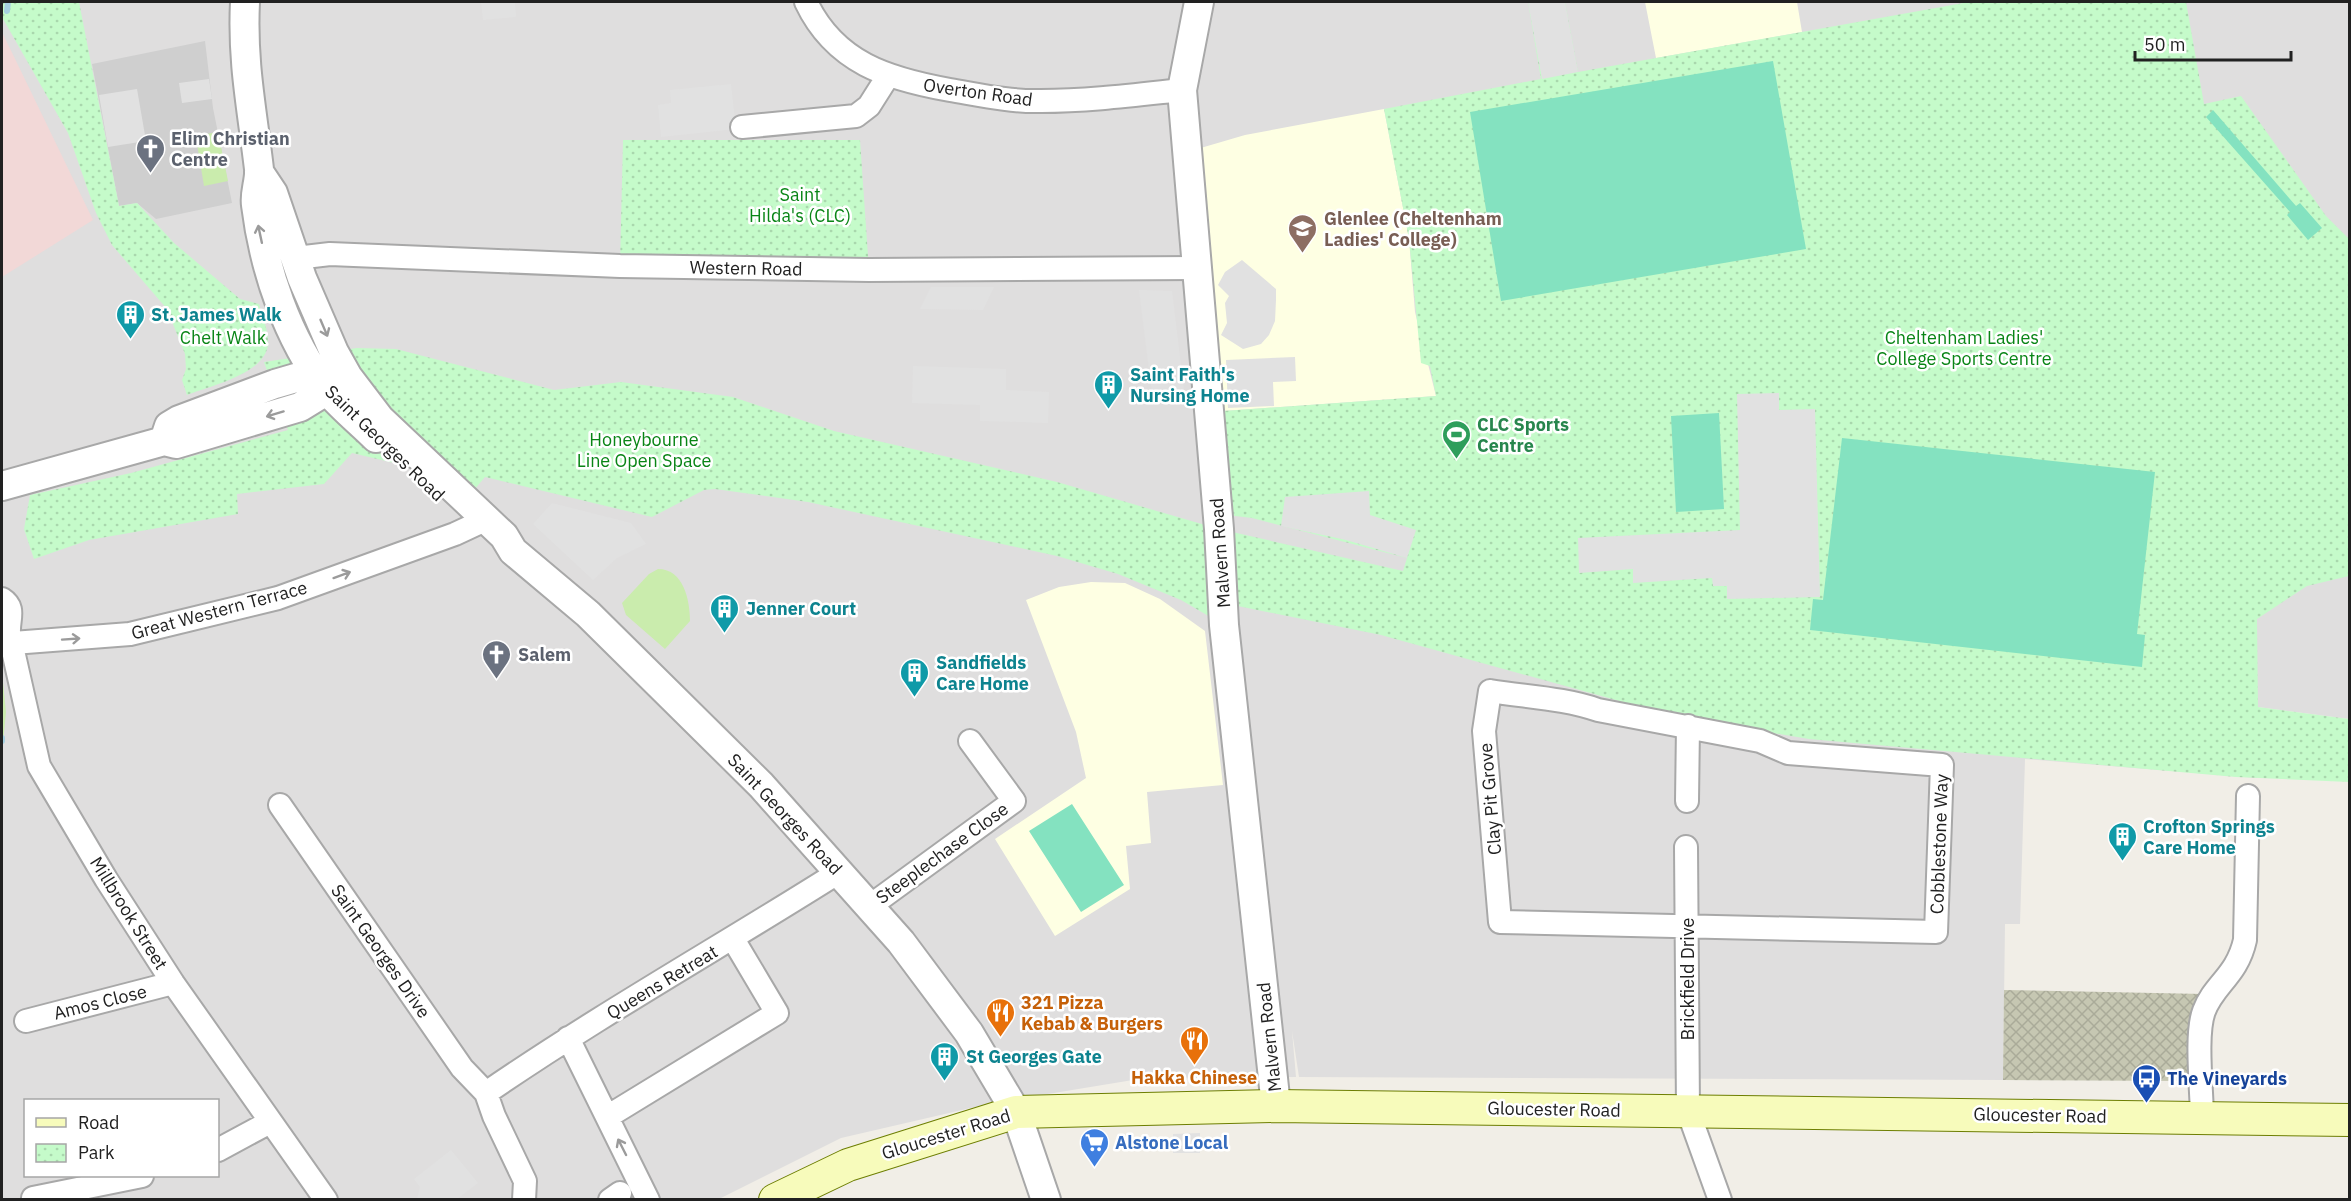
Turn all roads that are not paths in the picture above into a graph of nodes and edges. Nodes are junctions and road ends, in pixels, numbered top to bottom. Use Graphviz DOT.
graph roads {
  1 [pos="245,2"];
  2 [pos="806,2"];
  3 [pos="1199,2"];
  4 [pos="888,76"];
  5 [pos="1182,90"];
  6 [pos="742,126"];
  7 [pos="259,172"];
  8 [pos="299,268"];
  9 [pos="1197,268"];
  10 [pos="333,376"];
  11 [pos="2,486"];
  12 [pos="480,523"];
  13 [pos="2,598"];
  14 [pos="13,643"];
  15 [pos="1688,726"];
  16 [pos="970,741"];
  17 [pos="2248,796"];
  18 [pos="1687,801"];
  19 [pos="280,806"];
  20 [pos="1686,847"];
  21 [pos="839,872"];
  22 [pos="870,906"];
  23 [pos="1687,927"];
  24 [pos="734,939"];
  25 [pos="173,983"];
  26 [pos="26,1021"];
  27 [pos="568,1038"];
  28 [pos="486,1093"];
  29 [pos="1276,1106"];
  30 [pos="1688,1111"];
  31 [pos="1016,1112"];
  32 [pos="607,1117"];
  33 [pos="2202,1118"];
  34 [pos="2349,1119"];
  35 [pos="270,1122"];
  36 [pos="219,1149"];
  37 [pos="140,1177"];
  38 [pos="117,1191"];
  39 [pos="33,1198"];
  40 [pos="326,1200"];
  41 [pos="524,1200"];
  42 [pos="648,1200"];
  43 [pos="775,1200"];
  44 [pos="1046,1200"];
  45 [pos="1720,1200"];
  1 -- 7 [label="street, Saint Georges Road"];
  2 -- 4 [label="street, Overton Road"];
  3 -- 5 [label="street, Malvern Road"];
  4 -- 5 [label="street, Overton Road"];
  4 -- 6 [label="street"];
  5 -- 9 [label="street, Malvern Road"];
  7 -- 8 [label="street, Saint Georges Road"];
  10 -- 7 [label="street, Saint Georges Road, one-way"];
  8 -- 9 [label="street, Western Road"];
  8 -- 10 [label="street, Saint Georges Road, one-way"];
  9 -- 29 [label="street, Malvern Road"];
  10 -- 11 [label="street"];
  10 -- 12 [label="street, Saint Georges Road"];
  14 -- 12 [label="street, Great Western Terrace, one-way"];
  12 -- 21 [label="street, Saint Georges Road"];
  13 -- 14 [label="street, Millbrook Street"];
  14 -- 25 [label="street, Millbrook Street"];
  15 -- 18 [label="street"];
  15 -- 23 [label="street, Clay Pit Grove"];
  15 -- 23 [label="street, Cobblestone Way"];
  16 -- 22 [label="street, Steeplechase Close"];
  17 -- 33 [label="street"];
  19 -- 28 [label="street, Saint Georges Drive"];
  20 -- 23 [label="street, Brickfield Drive"];
  21 -- 22 [label="street, Saint Georges Road"];
  21 -- 24 [label="street, Queens Retreat"];
  22 -- 31 [label="street, Saint Georges Road"];
  23 -- 30 [label="street, Brickfield Drive"];
  24 -- 27 [label="street, Queens Retreat"];
  24 -- 32 [label="street"];
  25 -- 26 [label="street, Amos Close"];
  25 -- 35 [label="street, Millbrook Street"];
  27 -- 28 [label="street, Queens Retreat"];
  27 -- 32 [label="street"];
  28 -- 41 [label="street"];
  29 -- 30 [label="main road, Gloucester Road"];
  29 -- 31 [label="main road, Gloucester Road"];
  30 -- 33 [label="main road, Gloucester Road"];
  30 -- 45 [label="street, Brickfield Drive"];
  31 -- 43 [label="main road, Gloucester Road"];
  31 -- 44 [label="street, Saint Georges Road"];
  42 -- 32 [label="street, one-way"];
  33 -- 34 [label="main road, Gloucester Road"];
  35 -- 36 [label="street"];
  35 -- 40 [label="street, Millbrook Street"];
  37 -- 38 [label="street"];
  38 -- 39 [label="street"];
}
